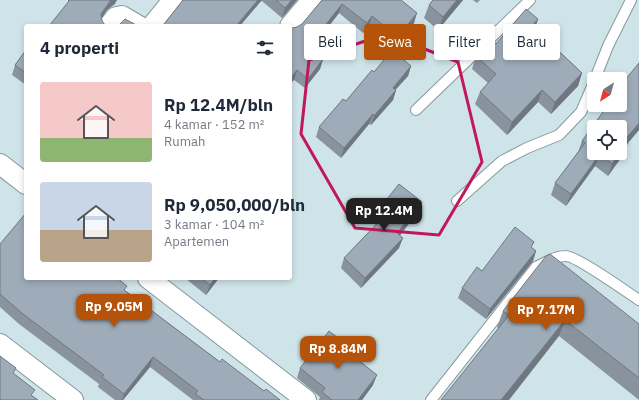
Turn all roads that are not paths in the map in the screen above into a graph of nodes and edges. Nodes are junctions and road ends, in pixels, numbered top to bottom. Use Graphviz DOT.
graph roads {
  1 [pos="173,0"];
  2 [pos="312,0"];
  3 [pos="530,0"];
  4 [pos="631,0"];
  5 [pos="111,24"];
  6 [pos="136,24"];
  7 [pos="154,24"];
  8 [pos="292,24"];
  9 [pos="598,72"];
  10 [pos="587,97"];
  11 [pos="416,110"];
  12 [pos="0,164"];
  13 [pos="24,182"];
  14 [pos="457,201"];
  15 [pos="151,280"];
  16 [pos="639,300"];
  17 [pos="0,344"];
  18 [pos="73,400"];
  19 [pos="306,400"];
  20 [pos="432,400"];
  1 -- 7 [label="street"];
  2 -- 8 [label="street"];
  3 -- 11 [label="lane"];
  4 -- 9 [label="lane"];
  5 -- 6 [label="street"];
  10 -- 14 [label="lane"];
  12 -- 13 [label="street"];
  15 -- 19 [label="street"];
  16 -- 20 [label="lane"];
  17 -- 18 [label="street"];
}
